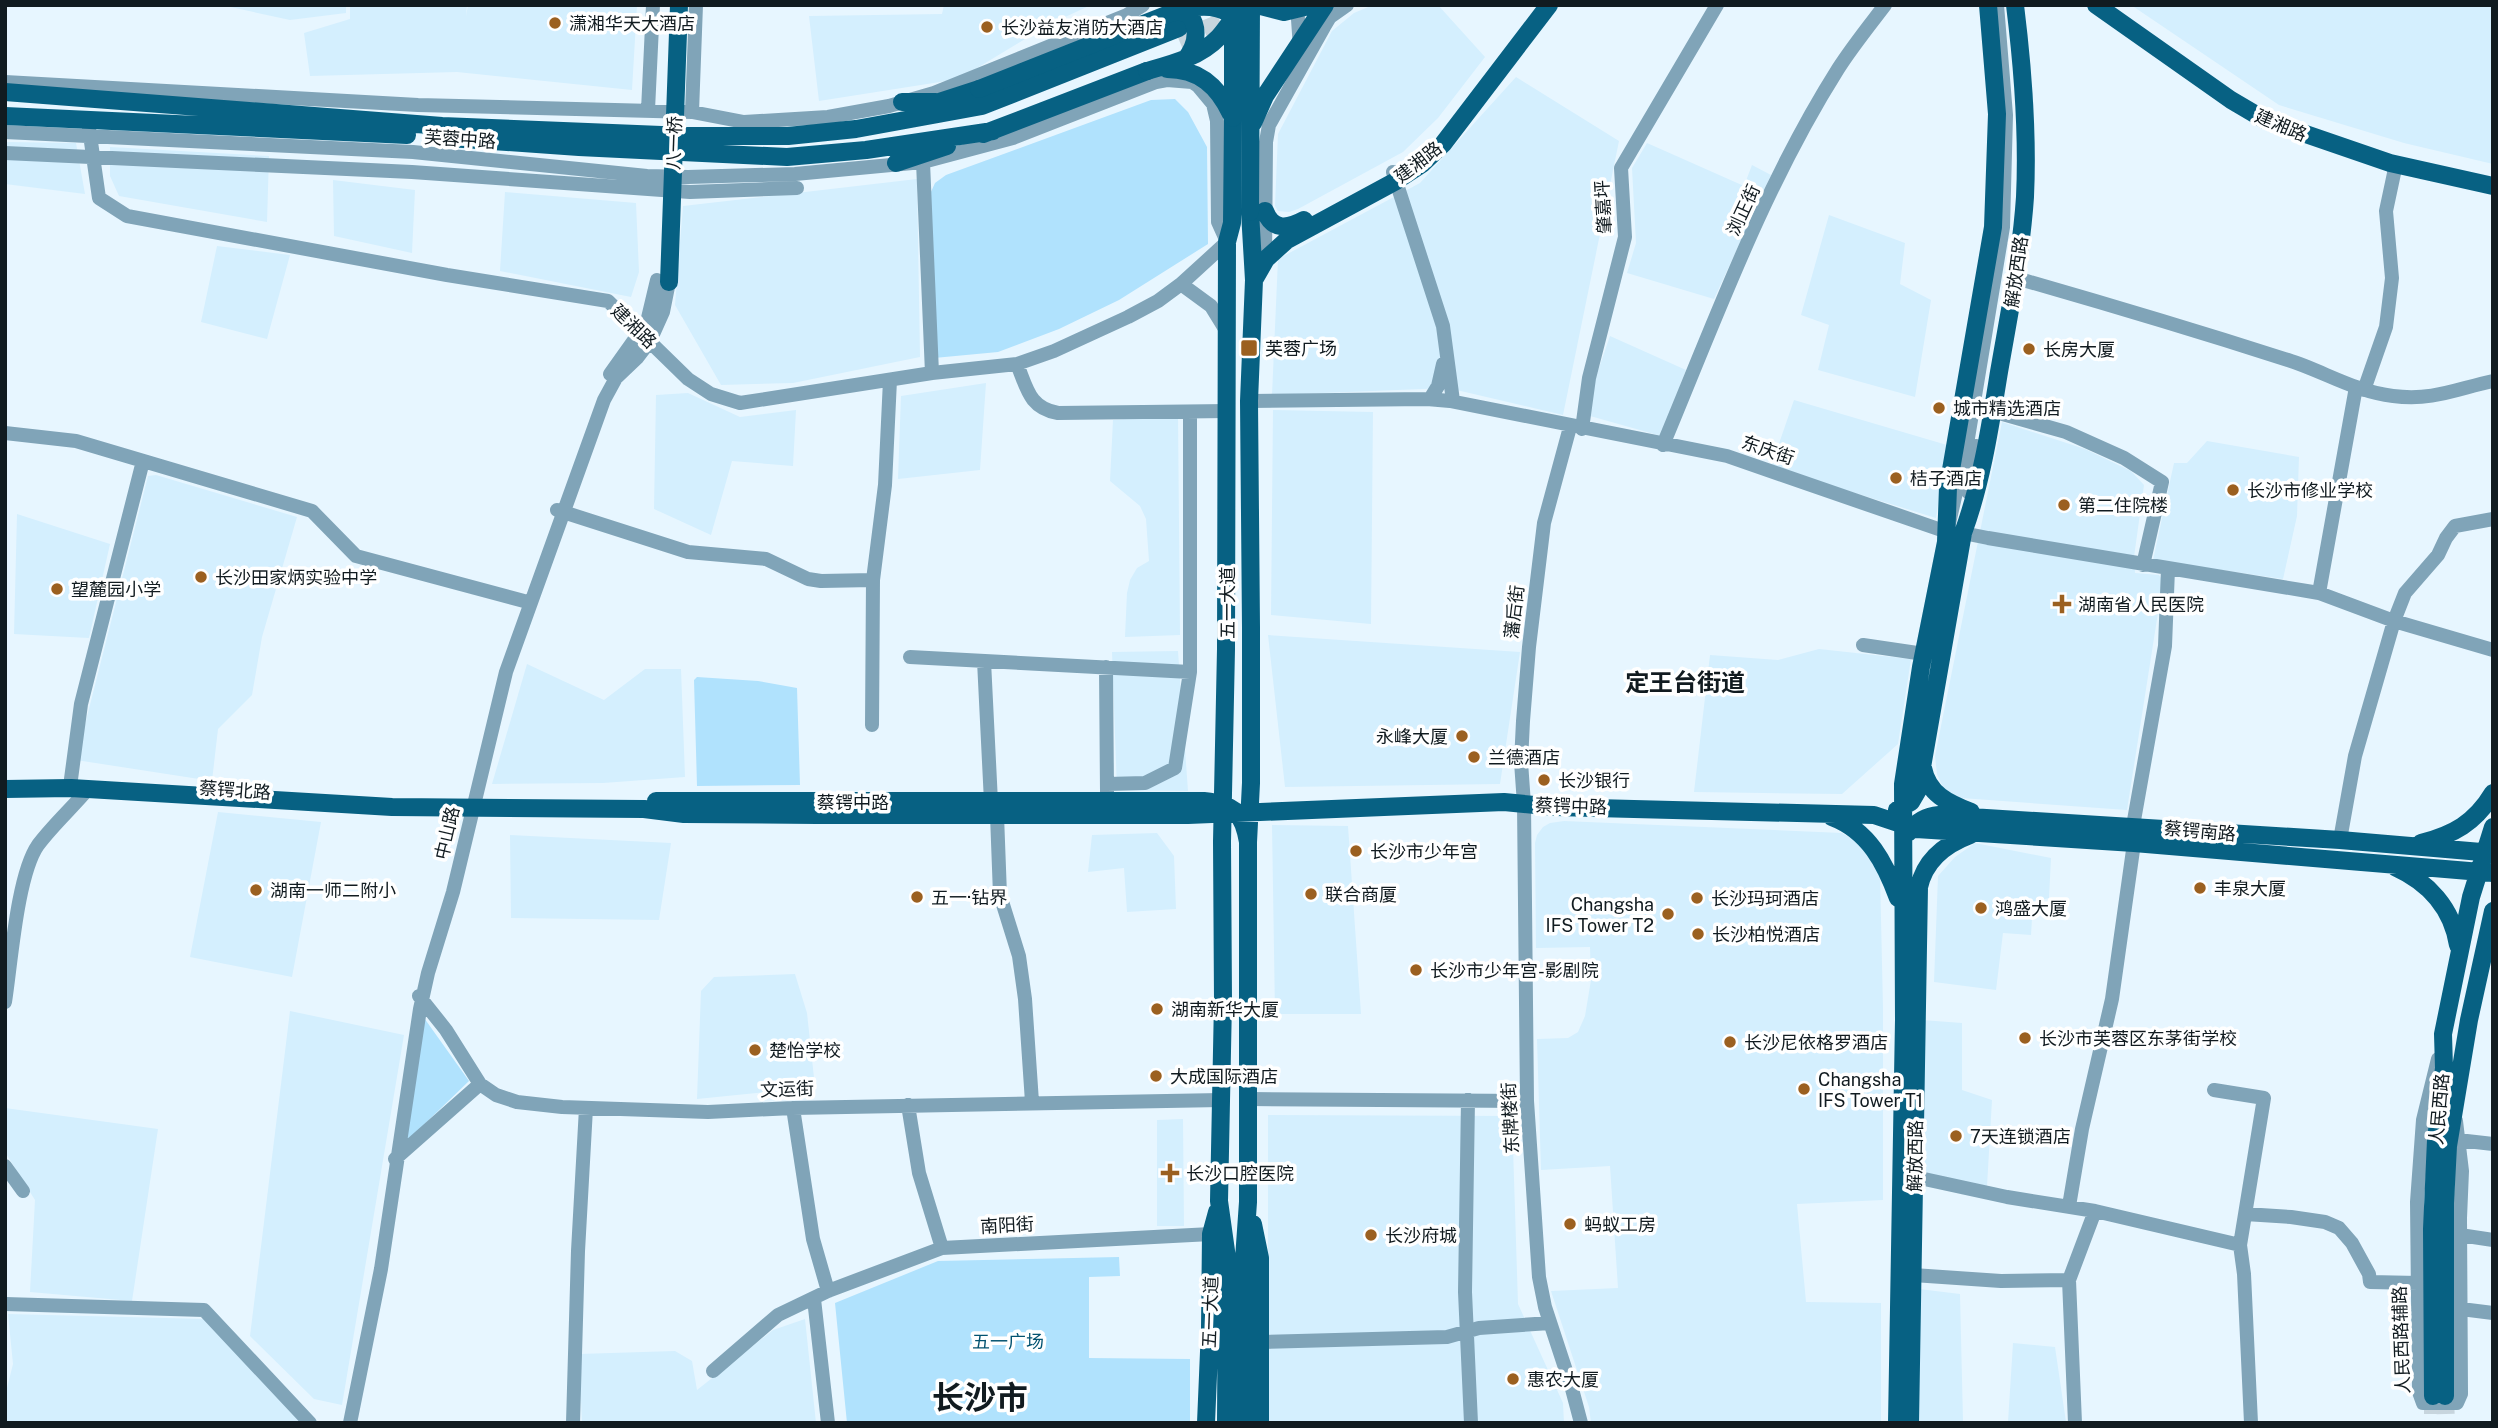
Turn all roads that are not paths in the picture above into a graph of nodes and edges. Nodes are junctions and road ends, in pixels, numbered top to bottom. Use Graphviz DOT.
graph roads {
  1 [pos="653,5"];
  2 [pos="668,5"];
  3 [pos="679,5"];
  4 [pos="696,5"];
  5 [pos="1143,5"];
  6 [pos="1250,5"];
  7 [pos="1257,5"];
  8 [pos="1325,5"];
  9 [pos="1347,5"];
  10 [pos="1536,5"];
  11 [pos="1549,5"];
  12 [pos="1717,5"];
  13 [pos="1885,5"];
  14 [pos="1988,5"];
  15 [pos="1997,5"];
  16 [pos="2015,5"];
  17 [pos="2096,5"];
  18 [pos="2113,5"];
  19 [pos="1303,6"];
  20 [pos="2006,6"];
  21 [pos="1178,18"];
  22 [pos="1240,18"];
  23 [pos="1185,60"];
  24 [pos="1301,67"];
  25 [pos="1147,71"];
  26 [pos="5,82"];
  27 [pos="1189,82"];
  28 [pos="5,92"];
  29 [pos="1282,100"];
  30 [pos="1213,104"];
  31 [pos="648,110"];
  32 [pos="692,111"];
  33 [pos="904,111"];
  34 [pos="5,116"];
  35 [pos="1233,118"];
  36 [pos="89,128"];
  37 [pos="993,131"];
  38 [pos="5,132"];
  39 [pos="1250,137"];
  40 [pos="915,142"];
  41 [pos="5,153"];
  42 [pos="93,158"];
  43 [pos="923,162"];
  44 [pos="896,163"];
  45 [pos="2396,164"];
  46 [pos="2493,176"];
  47 [pos="1392,178"];
  48 [pos="797,187"];
  49 [pos="2493,187"];
  50 [pos="1257,212"];
  51 [pos="1227,242"];
  52 [pos="1265,261"];
  53 [pos="2016,278"];
  54 [pos="1254,280"];
  55 [pos="663,281"];
  56 [pos="1181,285"];
  57 [pos="1228,334"];
  58 [pos="645,337"];
  59 [pos="1017,363"];
  60 [pos="932,373"];
  61 [pos="890,380"];
  62 [pos="2493,381"];
  63 [pos="2360,389"];
  64 [pos="1430,399"];
  65 [pos="1249,401"];
  66 [pos="1453,401"];
  67 [pos="1190,411"];
  68 [pos="1228,411"];
  69 [pos="1992,411"];
  70 [pos="1576,428"];
  71 [pos="5,433"];
  72 [pos="1663,444"];
  73 [pos="1971,445"];
  74 [pos="143,461"];
  75 [pos="560,511"];
  76 [pos="2493,519"];
  77 [pos="1955,533"];
  78 [pos="2143,565"];
  79 [pos="2168,569"];
  80 [pos="873,580"];
  81 [pos="2319,593"];
  82 [pos="524,601"];
  83 [pos="2394,621"];
  84 [pos="1863,645"];
  85 [pos="2493,650"];
  86 [pos="1924,654"];
  87 [pos="910,657"];
  88 [pos="984,661"];
  89 [pos="1106,667"];
  90 [pos="1190,672"];
  91 [pos="872,725"];
  92 [pos="1922,767"];
  93 [pos="1224,771"];
  94 [pos="71,779"];
  95 [pos="5,780"];
  96 [pos="5,789"];
  97 [pos="88,789"];
  98 [pos="1107,793"];
  99 [pos="2493,793"];
  100 [pos="469,804"];
  101 [pos="1524,804"];
  102 [pos="994,808"];
  103 [pos="1188,808"];
  104 [pos="1903,808"];
  105 [pos="1233,812"];
  106 [pos="1286,812"];
  107 [pos="1825,814"];
  108 [pos="1874,815"];
  109 [pos="1984,817"];
  110 [pos="2493,827"];
  111 [pos="1906,833"];
  112 [pos="1975,833"];
  113 [pos="2134,834"];
  114 [pos="2340,840"];
  115 [pos="1222,842"];
  116 [pos="1248,842"];
  117 [pos="2405,846"];
  118 [pos="2489,853"];
  119 [pos="2388,864"];
  120 [pos="2486,873"];
  121 [pos="1902,908"];
  122 [pos="2493,911"];
  123 [pos="2493,939"];
  124 [pos="2459,951"];
  125 [pos="2482,959"];
  126 [pos="419,996"];
  127 [pos="5,1002"];
  128 [pos="2443,1034"];
  129 [pos="480,1084"];
  130 [pos="2214,1090"];
  131 [pos="1249,1099"];
  132 [pos="1221,1100"];
  133 [pos="1468,1100"];
  134 [pos="1527,1101"];
  135 [pos="1032,1102"];
  136 [pos="908,1105"];
  137 [pos="586,1108"];
  138 [pos="793,1108"];
  139 [pos="2455,1110"];
  140 [pos="2458,1140"];
  141 [pos="2493,1144"];
  142 [pos="394,1161"];
  143 [pos="5,1166"];
  144 [pos="1915,1177"];
  145 [pos="23,1191"];
  146 [pos="1219,1201"];
  147 [pos="1248,1202"];
  148 [pos="2069,1206"];
  149 [pos="2095,1211"];
  150 [pos="2245,1214"];
  151 [pos="1211,1234"];
  152 [pos="2460,1235"];
  153 [pos="2493,1240"];
  154 [pos="2240,1245"];
  155 [pos="942,1248"];
  156 [pos="1236,1258"];
  157 [pos="1913,1275"];
  158 [pos="2069,1280"];
  159 [pos="2418,1283"];
  160 [pos="828,1291"];
  161 [pos="814,1299"];
  162 [pos="5,1304"];
  163 [pos="2461,1309"];
  164 [pos="2493,1313"];
  165 [pos="1550,1323"];
  166 [pos="1466,1331"];
  167 [pos="1260,1342"];
  168 [pos="713,1371"];
  169 [pos="310,1423"];
  170 [pos="344,1423"];
  171 [pos="350,1423"];
  172 [pos="573,1423"];
  173 [pos="828,1423"];
  174 [pos="1206,1423"];
  175 [pos="1226,1423"];
  176 [pos="1242,1423"];
  177 [pos="1260,1423"];
  178 [pos="1471,1423"];
  179 [pos="1581,1423"];
  180 [pos="1897,1423"];
  181 [pos="1910,1423"];
  182 [pos="2075,1423"];
  183 [pos="2251,1423"];
  1 -- 31 [label="street"];
  2 -- 55 [label="main road, 八一桥"];
  3 -- 55 [label="main road, 八一桥, bridge"];
  4 -- 32 [label="street"];
  5 -- 33 [label="street"];
  6 -- 22 [label="main road, 五一大道, bridge"];
  7 -- 19 [label="main road, bridge"];
  8 -- 39 [label="main road, bridge"];
  9 -- 24 [label="street"];
  10 -- 47 [label="main road, 建湘路"];
  11 -- 47 [label="main road, 建湘路"];
  12 -- 70 [label="street, 肇嘉坪"];
  13 -- 72 [label="street, 浏正街"];
  14 -- 77 [label="main road, 解放西路"];
  15 -- 73 [label="street, 解放西路"];
  16 -- 53 [label="main road, 解放西路"];
  17 -- 45 [label="main road, 建湘路"];
  18 -- 46 [label="main road, 建湘路"];
  19 -- 24 [label="street"];
  20 -- 73 [label="street, 解放西路"];
  21 -- 22 [label="main road, bridge"];
  21 -- 23 [label="main road, bridge"];
  21 -- 27 [label="street"];
  21 -- 33 [label="main road, bridge"];
  21 -- 33 [label="main road, 芙蓉中路"];
  21 -- 40 [label="main road"];
  22 -- 23 [label="main road, bridge"];
  22 -- 35 [label="main road, 五一大道, bridge"];
  22 -- 39 [label="main road, 五一大道, bridge"];
  23 -- 25 [label="main road, bridge"];
  24 -- 29 [label="street"];
  25 -- 35 [label="main road, bridge"];
  25 -- 37 [label="main road"];
  26 -- 31 [label="street"];
  27 -- 30 [label="street"];
  27 -- 43 [label="street"];
  28 -- 33 [label="main road, 芙蓉中路"];
  29 -- 30 [label="street"];
  29 -- 50 [label="street"];
  30 -- 51 [label="street"];
  31 -- 32 [label="street"];
  32 -- 33 [label="street"];
  34 -- 36 [label="main road, 芙蓉中路"];
  35 -- 51 [label="main road, 五一大道"];
  36 -- 38 [label="street"];
  36 -- 40 [label="main road, 芙蓉中路"];
  36 -- 42 [label="street, 建湘路"];
  36 -- 44 [label="street"];
  37 -- 40 [label="main road"];
  37 -- 44 [label="main road"];
  39 -- 50 [label="main road, 五一大道, bridge"];
  41 -- 42 [label="street"];
  42 -- 48 [label="street"];
  42 -- 58 [label="street, 建湘路"];
  43 -- 44 [label="street"];
  43 -- 60 [label="street"];
  45 -- 49 [label="main road, 建湘路"];
  45 -- 63 [label="street"];
  47 -- 50 [label="main road, 建湘路"];
  47 -- 52 [label="main road, 建湘路"];
  47 -- 64 [label="street"];
  47 -- 66 [label="street"];
  50 -- 52 [label="street"];
  50 -- 54 [label="main road, 五一大道"];
  51 -- 56 [label="street, 建湘路"];
  51 -- 57 [label="main road, 五一大道"];
  52 -- 54 [label="main road, 建湘路"];
  53 -- 63 [label="street"];
  53 -- 69 [label="main road, 解放西路"];
  54 -- 65 [label="main road, 五一大道"];
  55 -- 58 [label="street, 中山路"];
  56 -- 57 [label="street"];
  56 -- 59 [label="street, 建湘路"];
  57 -- 68 [label="main road, 五一大道"];
  58 -- 61 [label="street, 建湘路"];
  58 -- 75 [label="street, 中山路"];
  59 -- 60 [label="street, 建湘路"];
  59 -- 67 [label="street"];
  60 -- 61 [label="street, 建湘路"];
  61 -- 80 [label="street"];
  62 -- 63 [label="street"];
  63 -- 81 [label="street"];
  64 -- 65 [label="street, 东庆街"];
  64 -- 66 [label="street, 东庆街"];
  65 -- 105 [label="main road, 五一大道"];
  66 -- 70 [label="street, 东庆街"];
  67 -- 68 [label="street"];
  67 -- 90 [label="street"];
  68 -- 93 [label="main road, 五一大道"];
  69 -- 77 [label="main road, 解放西路"];
  69 -- 78 [label="street"];
  70 -- 72 [label="street, 东庆街"];
  70 -- 101 [label="street, 藩后街"];
  71 -- 74 [label="street"];
  72 -- 77 [label="street, 东庆街"];
  73 -- 77 [label="street, 解放西路"];
  74 -- 82 [label="street"];
  74 -- 94 [label="street"];
  75 -- 80 [label="street"];
  75 -- 82 [label="street, 中山路"];
  75 -- 100 [label="street, 中山路"];
  76 -- 83 [label="street"];
  77 -- 78 [label="street, 东庆街"];
  77 -- 86 [label="main road, 解放西路"];
  77 -- 92 [label="main road, 解放西路"];
  78 -- 79 [label="street, 东庆街"];
  79 -- 81 [label="street, 东庆街"];
  79 -- 113 [label="street"];
  80 -- 91 [label="street"];
  81 -- 83 [label="street, 东庆街"];
  82 -- 100 [label="street, 中山路"];
  83 -- 85 [label="street, 东庆街"];
  83 -- 114 [label="street"];
  84 -- 86 [label="street"];
  86 -- 104 [label="main road, 解放西路"];
  87 -- 88 [label="street"];
  88 -- 89 [label="street"];
  88 -- 102 [label="street"];
  89 -- 90 [label="street"];
  89 -- 98 [label="street"];
  90 -- 98 [label="street"];
  92 -- 104 [label="main road, 解放西路"];
  92 -- 109 [label="main road"];
  93 -- 103 [label="main road"];
  93 -- 105 [label="main road, 五一大道"];
  94 -- 95 [label="main road, 蔡锷北路"];
  94 -- 100 [label="main road, 蔡锷北路"];
  96 -- 97 [label="main road, 蔡锷北路"];
  97 -- 100 [label="main road, 蔡锷北路"];
  97 -- 127 [label="street"];
  98 -- 102 [label="main road, 蔡锷中路"];
  98 -- 103 [label="main road, 蔡锷中路"];
  99 -- 117 [label="main road"];
  100 -- 102 [label="main road, 蔡锷中路"];
  100 -- 126 [label="street, 中山路"];
  101 -- 106 [label="main road, 蔡锷中路"];
  101 -- 107 [label="main road, 蔡锷中路"];
  101 -- 134 [label="street, 东牌楼街"];
  102 -- 103 [label="main road, 蔡锷中路"];
  102 -- 135 [label="street"];
  103 -- 105 [label="main road, 蔡锷中路"];
  103 -- 115 [label="main road"];
  104 -- 108 [label="main road"];
  104 -- 111 [label="main road, 解放西路"];
  105 -- 106 [label="main road, 蔡锷中路"];
  105 -- 115 [label="main road, 五一大道"];
  105 -- 116 [label="main road, 五一大道"];
  106 -- 116 [label="main road"];
  107 -- 108 [label="main road, 蔡锷中路"];
  107 -- 121 [label="main road"];
  108 -- 111 [label="main road, 蔡锷中路"];
  109 -- 111 [label="main road, 蔡锷南路"];
  109 -- 113 [label="main road, 蔡锷南路"];
  110 -- 118 [label="main road, 人民西路"];
  111 -- 112 [label="main road, 蔡锷南路"];
  111 -- 121 [label="main road, 解放西路"];
  112 -- 113 [label="main road, 蔡锷南路"];
  112 -- 144 [label="main road, 解放西路"];
  113 -- 114 [label="main road, 蔡锷南路"];
  113 -- 119 [label="main road, 蔡锷南路"];
  113 -- 148 [label="street"];
  114 -- 117 [label="main road, 蔡锷南路"];
  115 -- 132 [label="main road, 五一大道"];
  116 -- 131 [label="main road, 五一大道"];
  117 -- 118 [label="main road, 蔡锷南路"];
  118 -- 120 [label="main road, 人民西路"];
  119 -- 120 [label="main road, 蔡锷南路"];
  119 -- 124 [label="main road"];
  120 -- 124 [label="main road, 人民西路"];
  121 -- 180 [label="main road, 解放西路"];
  122 -- 125 [label="main road, 人民西路"];
  123 -- 125 [label="main road"];
  124 -- 128 [label="main road, 人民西路"];
  125 -- 139 [label="main road, 人民西路"];
  126 -- 129 [label="street"];
  126 -- 142 [label="street, 中山路"];
  128 -- 139 [label="main road, 人民西路"];
  128 -- 159 [label="street, 人民西路辅路"];
  129 -- 137 [label="street, 文运街"];
  129 -- 142 [label="street"];
  130 -- 150 [label="street"];
  131 -- 133 [label="street"];
  131 -- 147 [label="main road, 五一大道"];
  132 -- 135 [label="street, 文运街"];
  132 -- 146 [label="main road, 五一大道"];
  133 -- 134 [label="street"];
  133 -- 166 [label="street"];
  134 -- 165 [label="street, 东牌楼街"];
  135 -- 136 [label="street, 文运街"];
  136 -- 138 [label="street, 文运街"];
  136 -- 155 [label="street"];
  137 -- 138 [label="street, 文运街"];
  137 -- 172 [label="street"];
  138 -- 160 [label="street"];
  139 -- 140 [label="street, 人民西路辅路"];
  140 -- 141 [label="street"];
  140 -- 152 [label="street, 人民西路辅路"];
  142 -- 170 [label="street, 中山路"];
  142 -- 171 [label="street, 中山路"];
  143 -- 145 [label="street"];
  144 -- 148 [label="street"];
  144 -- 157 [label="main road, 解放西路"];
  146 -- 151 [label="main road, 五一大道"];
  146 -- 156 [label="main road, 五一大道"];
  147 -- 156 [label="main road, 五一大道"];
  147 -- 167 [label="main road, 五一大道"];
  148 -- 149 [label="street"];
  149 -- 154 [label="street"];
  149 -- 158 [label="street"];
  150 -- 154 [label="street"];
  150 -- 159 [label="street"];
  151 -- 155 [label="street, 南阳街"];
  151 -- 174 [label="main road, 五一大道"];
  152 -- 153 [label="street"];
  152 -- 163 [label="street, 人民西路辅路"];
  154 -- 183 [label="street"];
  155 -- 160 [label="street, 南阳街"];
  156 -- 175 [label="main road, 五一大道"];
  156 -- 176 [label="main road, 五一大道"];
  157 -- 158 [label="street"];
  157 -- 181 [label="main road, 解放西路"];
  158 -- 182 [label="street"];
  159 -- 163 [label="street, 人民西路辅路"];
  160 -- 161 [label="street, 南阳街"];
  161 -- 168 [label="street, 南阳街"];
  161 -- 173 [label="street"];
  162 -- 169 [label="street"];
  163 -- 164 [label="street"];
  165 -- 166 [label="street"];
  165 -- 179 [label="street, 东牌楼街"];
  166 -- 167 [label="street"];
  166 -- 178 [label="street"];
  167 -- 177 [label="main road, 五一大道"];
}
